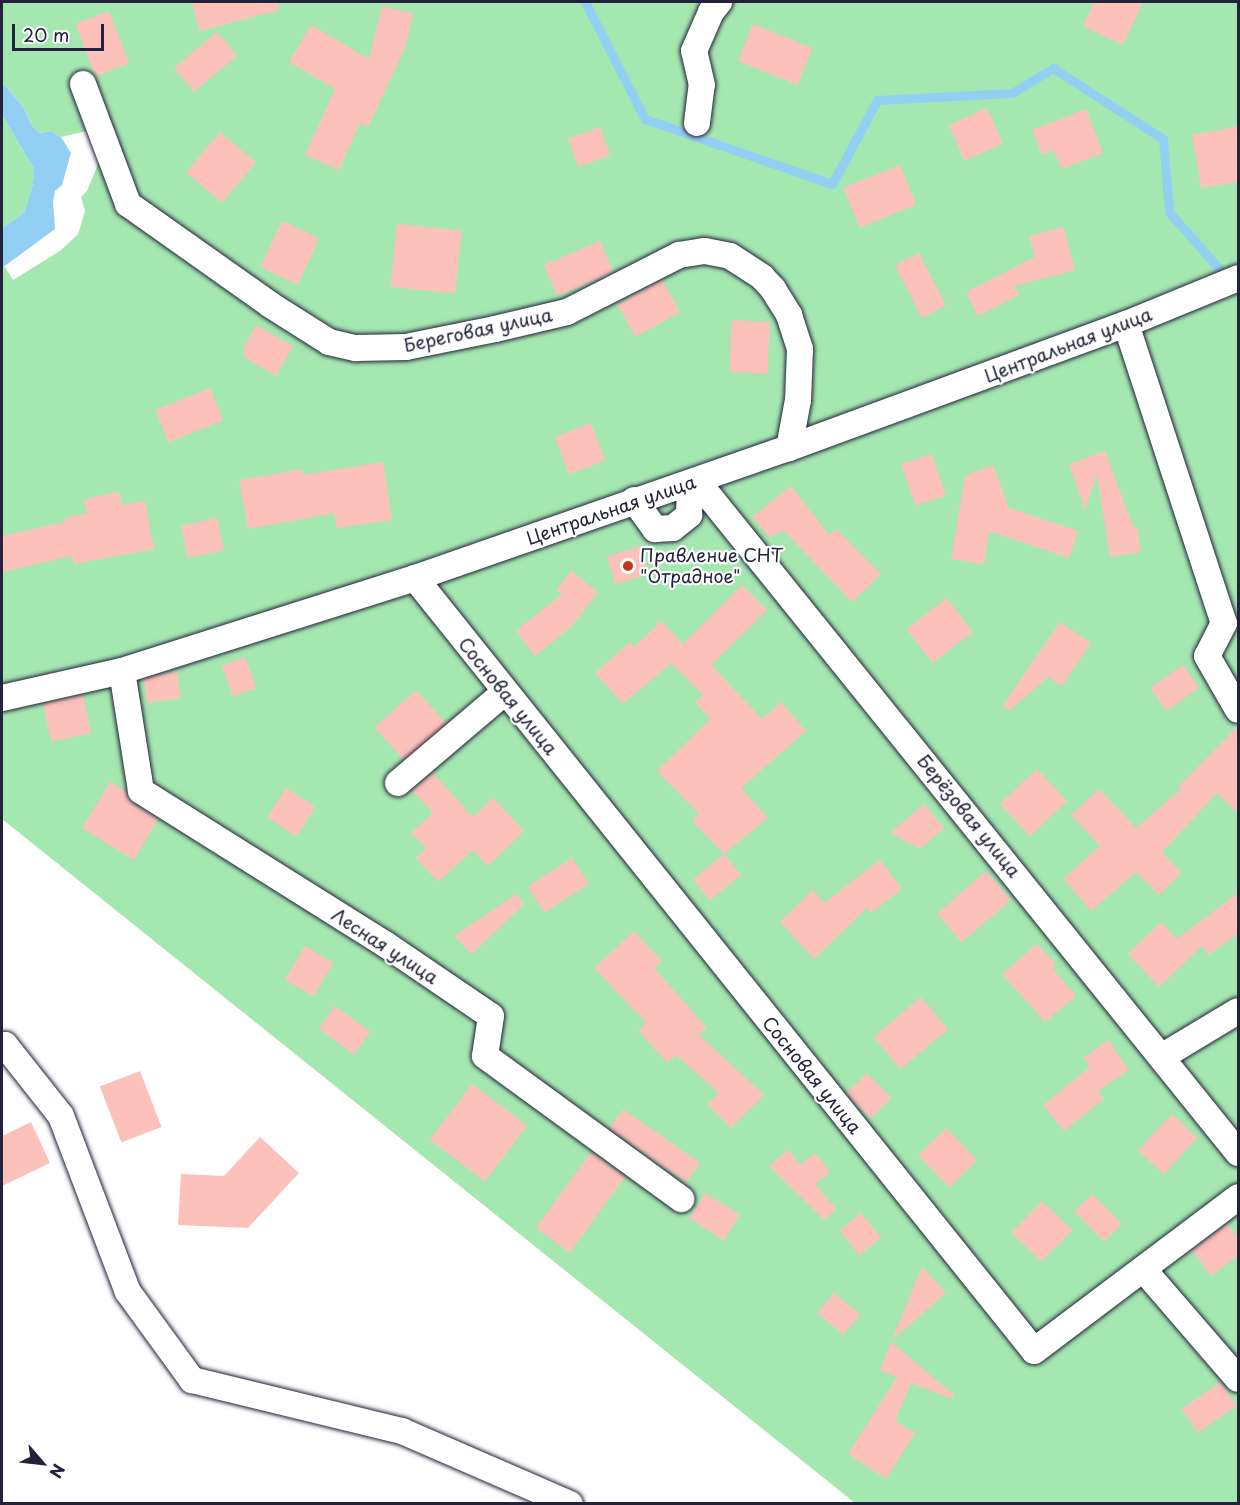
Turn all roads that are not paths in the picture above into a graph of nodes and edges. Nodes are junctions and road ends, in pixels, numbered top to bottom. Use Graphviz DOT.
graph roads {
  1 [pos="719,2"];
  2 [pos="82,84"];
  3 [pos="697,123"];
  4 [pos="1239,278"];
  5 [pos="1126,324"];
  6 [pos="789,448"];
  7 [pos="693,482"];
  8 [pos="634,500"];
  9 [pos="415,578"];
  10 [pos="123,671"];
  11 [pos="505,692"];
  12 [pos="2,698"];
  13 [pos="1239,710"];
  14 [pos="398,783"];
  15 [pos="1239,1011"];
  16 [pos="2,1046"];
  17 [pos="1163,1056"];
  18 [pos="1238,1152"];
  19 [pos="1239,1197"];
  20 [pos="681,1199"];
  21 [pos="1143,1269"];
  22 [pos="1239,1379"];
  23 [pos="570,1503"];
  1 -- 3 [label="street"];
  2 -- 6 [label="street, Береговая улица"];
  4 -- 5 [label="street, Центральная улица"];
  5 -- 6 [label="street, Центральная улица"];
  5 -- 13 [label="street"];
  6 -- 7 [label="street, Центральная улица"];
  7 -- 8 [label="street, Центральная улица"];
  7 -- 8 [label="street"];
  7 -- 17 [label="street, Берёзовая улица"];
  8 -- 9 [label="street, Центральная улица"];
  9 -- 10 [label="street, Центральная улица"];
  9 -- 11 [label="street, Сосновая улица"];
  10 -- 12 [label="street, Центральная улица"];
  10 -- 20 [label="street, Лесная улица"];
  11 -- 14 [label="street"];
  11 -- 21 [label="street, Сосновая улица"];
  15 -- 17 [label="street"];
  16 -- 23 [label="street"];
  17 -- 18 [label="street, Берёзовая улица"];
  19 -- 21 [label="street"];
  21 -- 22 [label="street"];
}
